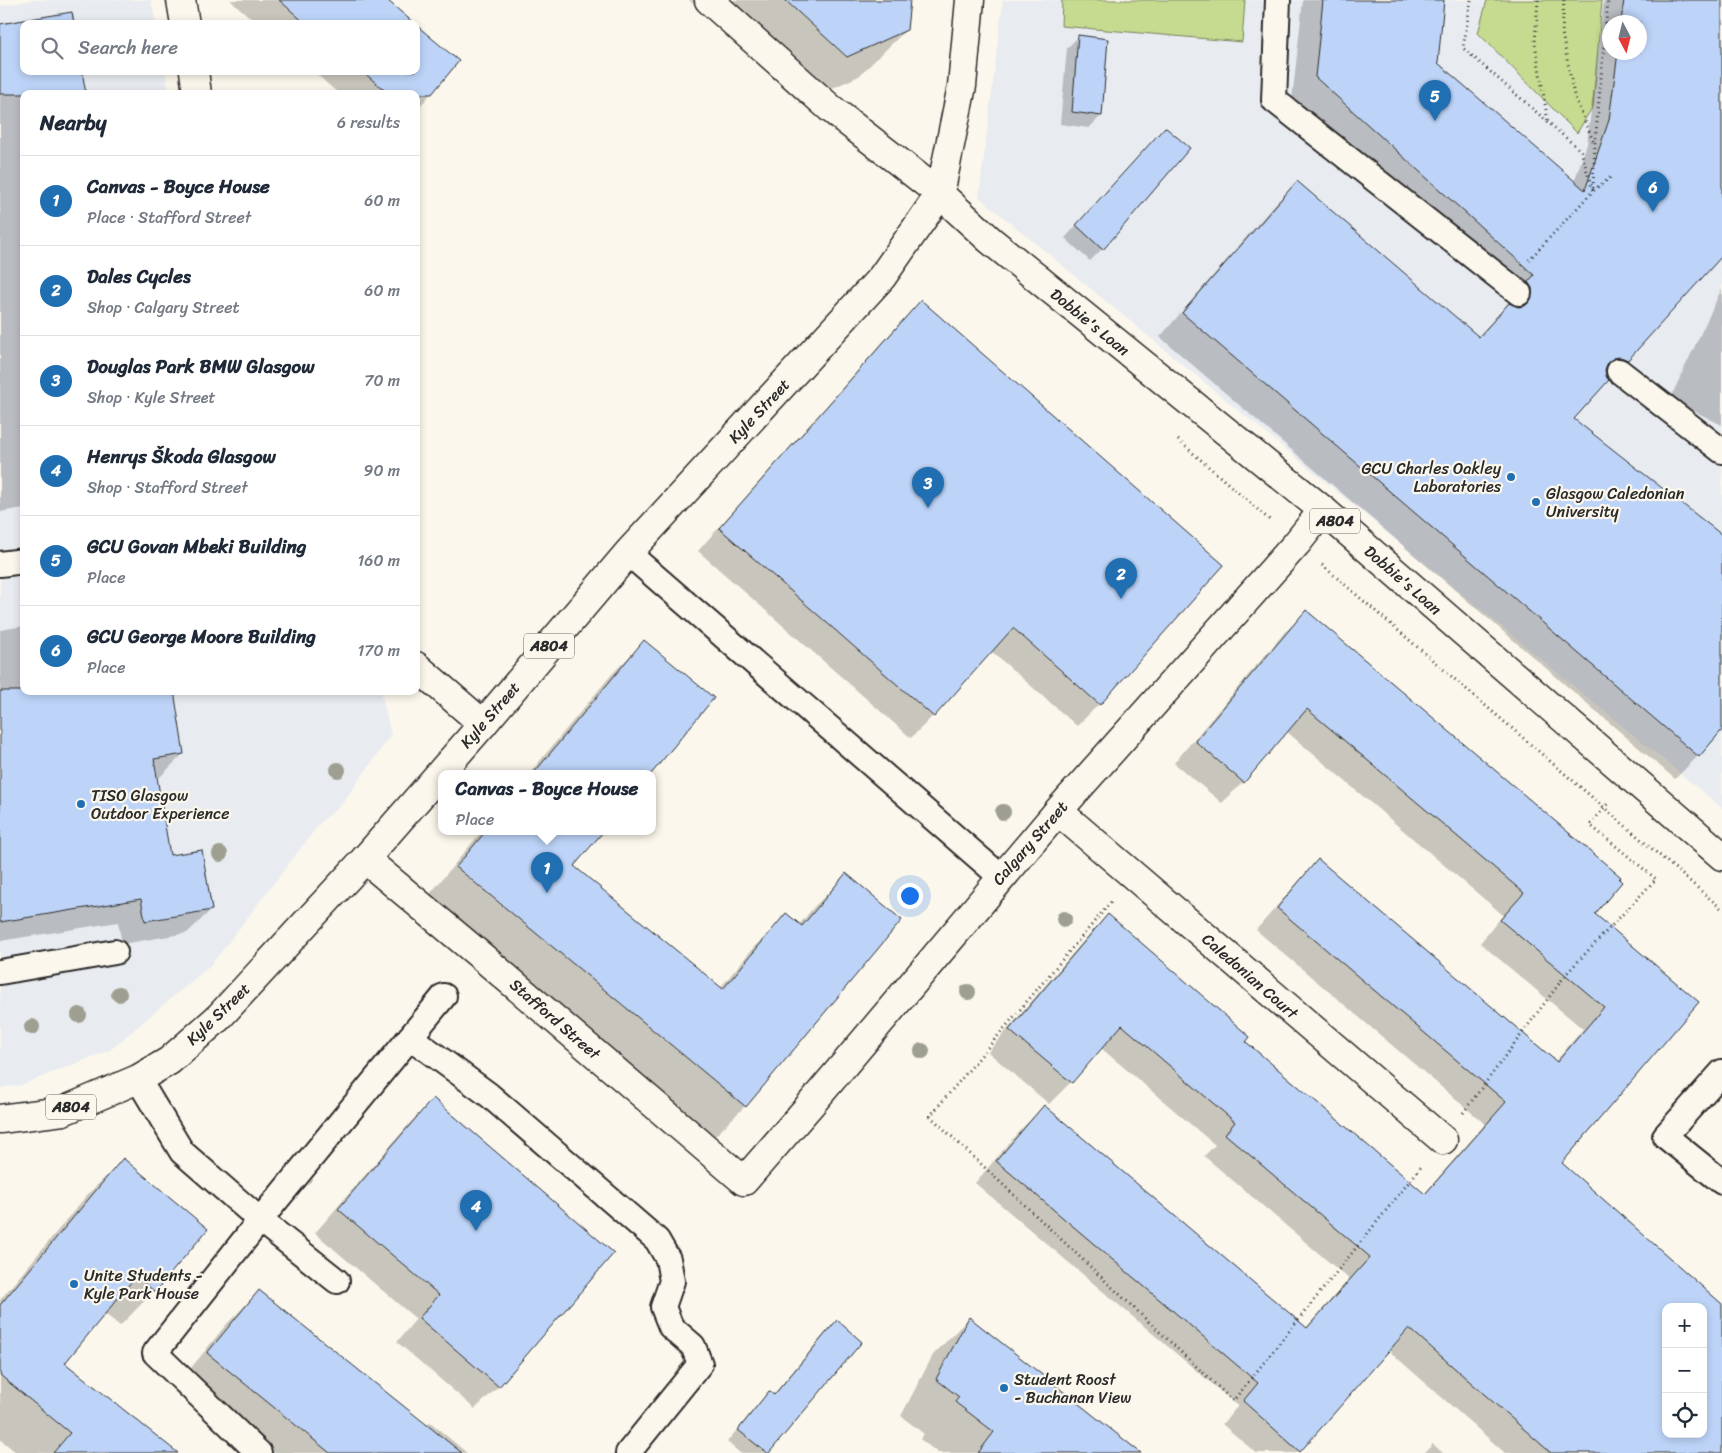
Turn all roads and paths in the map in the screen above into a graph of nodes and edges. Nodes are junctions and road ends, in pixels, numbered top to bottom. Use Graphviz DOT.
graph roads {
  1 [pos="181,0"];
  2 [pos="709,0"];
  3 [pos="970,0"];
  4 [pos="1278,0"];
  5 [pos="1471,0"];
  6 [pos="1538,0"];
  7 [pos="1564,0"];
  8 [pos="1608,0"];
  9 [pos="184,20"];
  10 [pos="195,75"];
  11 [pos="197,90"];
  12 [pos="1548,122"];
  13 [pos="1594,144"];
  14 [pos="1611,177"];
  15 [pos="1593,191"];
  16 [pos="940,194"];
  17 [pos="1513,289"];
  18 [pos="1619,371"];
  19 [pos="1722,451"];
  20 [pos="1323,510"];
  21 [pos="628,554"];
  22 [pos="20,561"];
  23 [pos="0,564"];
  24 [pos="420,669"];
  25 [pos="483,724"];
  26 [pos="443,770"];
  27 [pos="438,775"];
  28 [pos="1630,776"];
  29 [pos="1058,811"];
  30 [pos="1722,856"];
  31 [pos="365,859"];
  32 [pos="1134,875"];
  33 [pos="1001,876"];
  34 [pos="115,952"];
  35 [pos="0,972"];
  36 [pos="444,996"];
  37 [pos="410,1037"];
  38 [pos="1722,1072"];
  39 [pos="138,1079"];
  40 [pos="0,1119"];
  41 [pos="1443,1140"];
  42 [pos="744,1181"];
  43 [pos="1722,1182"];
  44 [pos="260,1220"];
  45 [pos="337,1282"];
  46 [pos="259,1453"];
  47 [pos="628,1453"];
  1 -- 9 [label="street"];
  2 -- 16 [label="street, Dobbie's Loan"];
  3 -- 16 [label="street"];
  4 -- 17 [label="lane"];
  5 -- 12 [label="path"];
  6 -- 12 [label="path"];
  7 -- 13 [label="path"];
  8 -- 13 [label="path"];
  10 -- 11 [label="street"];
  12 -- 15 [label="path"];
  13 -- 15 [label="path"];
  14 -- 15 [label="path"];
  15 -- 17 [label="path"];
  16 -- 20 [label="street, Dobbie's Loan / A804"];
  16 -- 21 [label="street, Kyle Street / A804"];
  18 -- 19 [label="lane"];
  20 -- 28 [label="street, Dobbie's Loan / A804"];
  20 -- 29 [label="street, Calgary Street"];
  21 -- 25 [label="street, Kyle Street / A804"];
  21 -- 33 [label="lane"];
  22 -- 23 [label="lane"];
  24 -- 25 [label="street"];
  25 -- 26 [label="street, Kyle Street / A804"];
  27 -- 31 [label="street, Kyle Street / A804"];
  28 -- 30 [label="street, Dobbie's Loan / A804"];
  28 -- 41 [label="path"];
  29 -- 32 [label="street, Caledonian Court"];
  29 -- 33 [label="street, Calgary Street"];
  31 -- 39 [label="street, Kyle Street / A804"];
  31 -- 42 [label="street, Stafford Street"];
  32 -- 41 [label="street, Caledonian Court"];
  32 -- 41 [label="path"];
  33 -- 42 [label="street, Calgary Street"];
  34 -- 35 [label="lane"];
  36 -- 37 [label="lane"];
  37 -- 44 [label="lane"];
  37 -- 47 [label="lane"];
  38 -- 43 [label="lane"];
  39 -- 40 [label="street, A804"];
  39 -- 44 [label="lane"];
  44 -- 45 [label="lane"];
  44 -- 46 [label="lane"];
}
